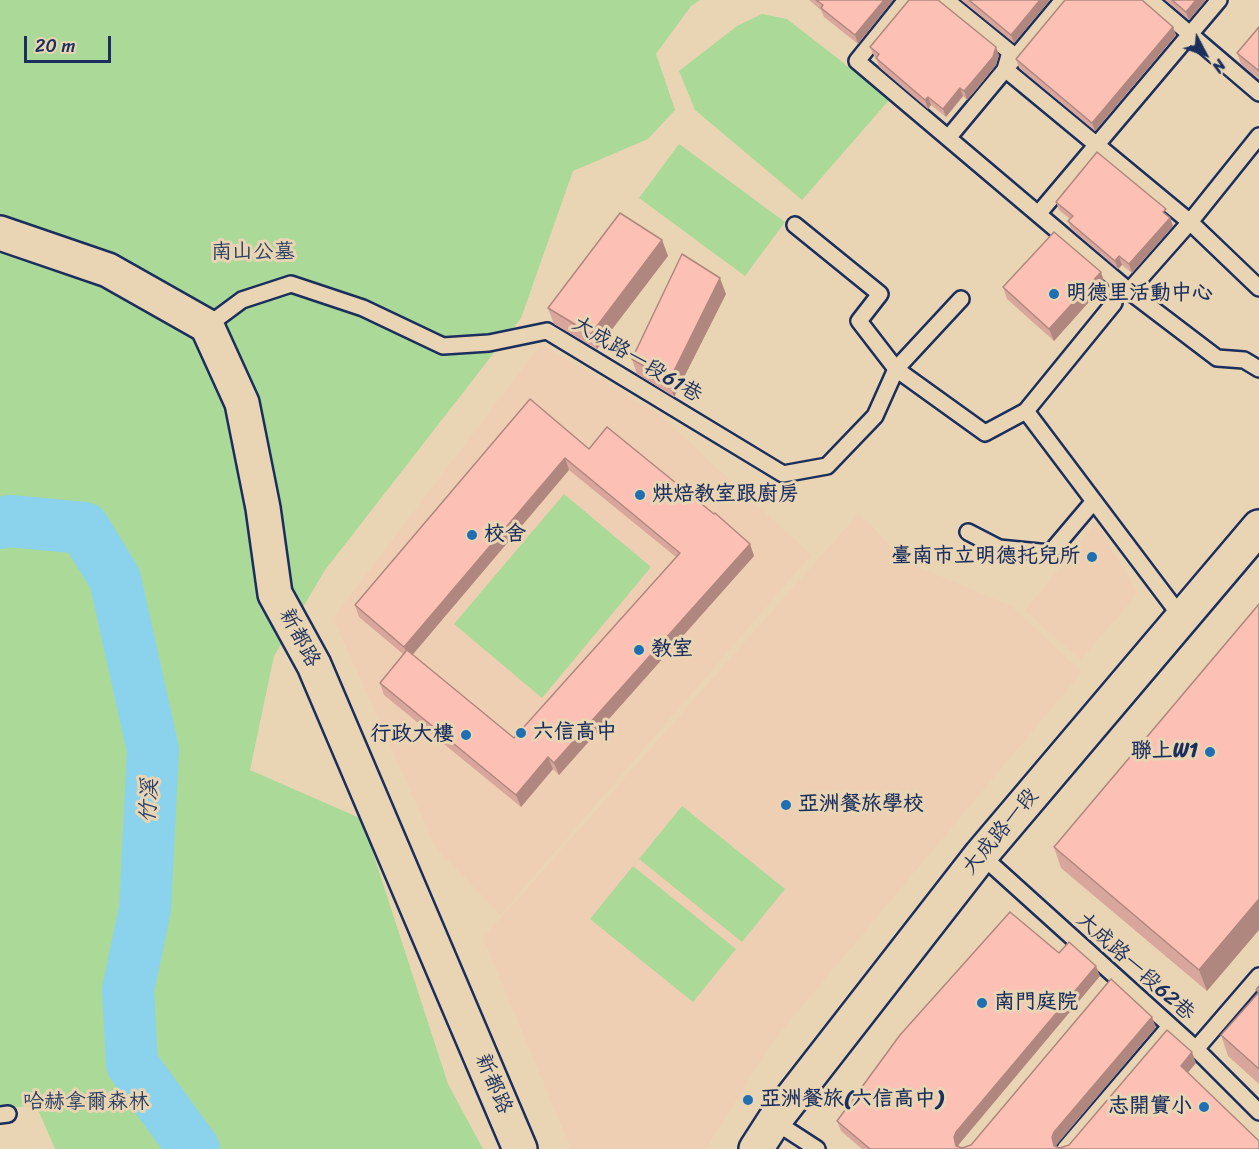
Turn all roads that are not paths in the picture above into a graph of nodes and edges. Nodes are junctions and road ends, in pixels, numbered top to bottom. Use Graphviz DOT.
graph roads {
  1 [pos="906,0"];
  2 [pos="946,0"];
  3 [pos="1063,0"];
  4 [pos="1150,0"];
  5 [pos="1219,0"];
  6 [pos="1190,34"];
  7 [pos="1005,69"];
  8 [pos="1259,93"];
  9 [pos="1259,136"];
  10 [pos="948,138"];
  11 [pos="1098,145"];
  12 [pos="1039,213"];
  13 [pos="1190,222"];
  14 [pos="795,225"];
  15 [pos="0,233"];
  16 [pos="1259,288"];
  17 [pos="1130,291"];
  18 [pos="961,299"];
  19 [pos="1114,303"];
  20 [pos="207,326"];
  21 [pos="896,369"];
  22 [pos="1259,369"];
  23 [pos="1026,411"];
  24 [pos="1094,501"];
  25 [pos="1259,527"];
  26 [pos="968,532"];
  27 [pos="1182,618"];
  28 [pos="981,855"];
  29 [pos="1259,975"];
  30 [pos="1166,1031"];
  31 [pos="1196,1049"];
  32 [pos="1259,1112"];
  33 [pos="774,1121"];
  34 [pos="520,1149"];
  35 [pos="756,1149"];
  36 [pos="817,1149"];
  37 [pos="1065,1149"];
  1 -- 10 [label="lane"];
  2 -- 7 [label="lane"];
  3 -- 7 [label="lane"];
  4 -- 6 [label="lane"];
  5 -- 6 [label="lane"];
  6 -- 8 [label="lane"];
  6 -- 11 [label="lane"];
  7 -- 10 [label="lane"];
  7 -- 11 [label="lane"];
  9 -- 13 [label="lane"];
  10 -- 12 [label="lane"];
  11 -- 12 [label="lane"];
  11 -- 13 [label="lane"];
  12 -- 17 [label="lane"];
  13 -- 16 [label="lane"];
  13 -- 17 [label="lane"];
  14 -- 21 [label="lane"];
  15 -- 20 [label="street"];
  17 -- 22 [label="lane"];
  18 -- 21 [label="lane, 大成路一段61巷"];
  19 -- 23 [label="lane"];
  20 -- 21 [label="lane, 大成路一段61巷"];
  20 -- 34 [label="street, 新都路"];
  21 -- 23 [label="lane"];
  23 -- 24 [label="lane"];
  24 -- 26 [label="lane"];
  24 -- 27 [label="lane"];
  25 -- 27 [label="street, 大成路一段"];
  27 -- 28 [label="street, 大成路一段"];
  28 -- 31 [label="lane, 大成路一段62巷"];
  28 -- 33 [label="street, 大成路一段"];
  29 -- 31 [label="lane"];
  30 -- 37 [label="lane"];
  31 -- 32 [label="lane, 大成路一段62巷"];
  33 -- 35 [label="street, 大成路一段"];
  33 -- 36 [label="lane"];
}
